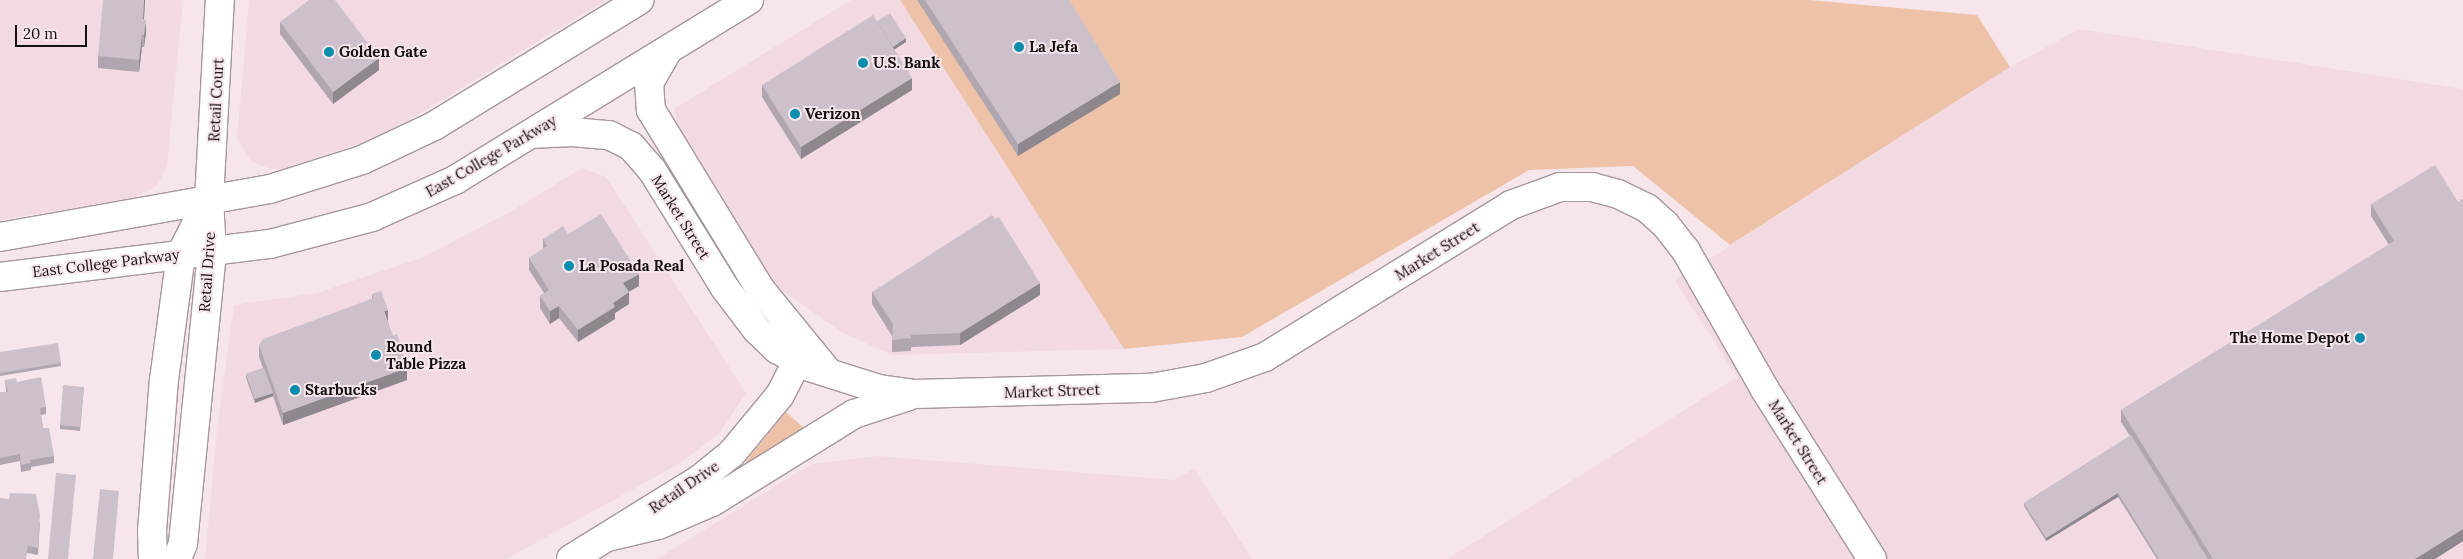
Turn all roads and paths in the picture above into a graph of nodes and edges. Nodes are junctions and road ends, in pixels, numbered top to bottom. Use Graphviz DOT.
graph roads {
  1 [pos="220,0"];
  2 [pos="640,0"];
  3 [pos="749,0"];
  4 [pos="668,50"];
  5 [pos="531,134"];
  6 [pos="209,200"];
  7 [pos="0,237"];
  8 [pos="212,251"];
  9 [pos="181,254"];
  10 [pos="0,277"];
  11 [pos="799,351"];
  12 [pos="914,394"];
  13 [pos="607,537"];
  14 [pos="153,559"];
  15 [pos="177,559"];
  16 [pos="571,559"];
  17 [pos="1872,559"];
  1 -- 6 [label="street, Retail Court"];
  2 -- 6 [label="street"];
  3 -- 4 [label="street, East College Parkway"];
  4 -- 5 [label="street, East College Parkway"];
  4 -- 11 [label="street, Market Street"];
  5 -- 8 [label="street, East College Parkway"];
  5 -- 11 [label="street, Market Street"];
  6 -- 7 [label="street"];
  6 -- 8 [label="street, Retail Drive"];
  6 -- 9 [label="street, Retail Drive"];
  8 -- 9 [label="street, East College Parkway"];
  8 -- 15 [label="street, Retail Drive"];
  9 -- 10 [label="street, East College Parkway"];
  9 -- 14 [label="street, Retail Drive"];
  11 -- 12 [label="street, Market Street"];
  11 -- 13 [label="street, Retail Drive"];
  12 -- 13 [label="street"];
  12 -- 17 [label="street, Market Street"];
  13 -- 16 [label="street, Retail Drive"];
}
